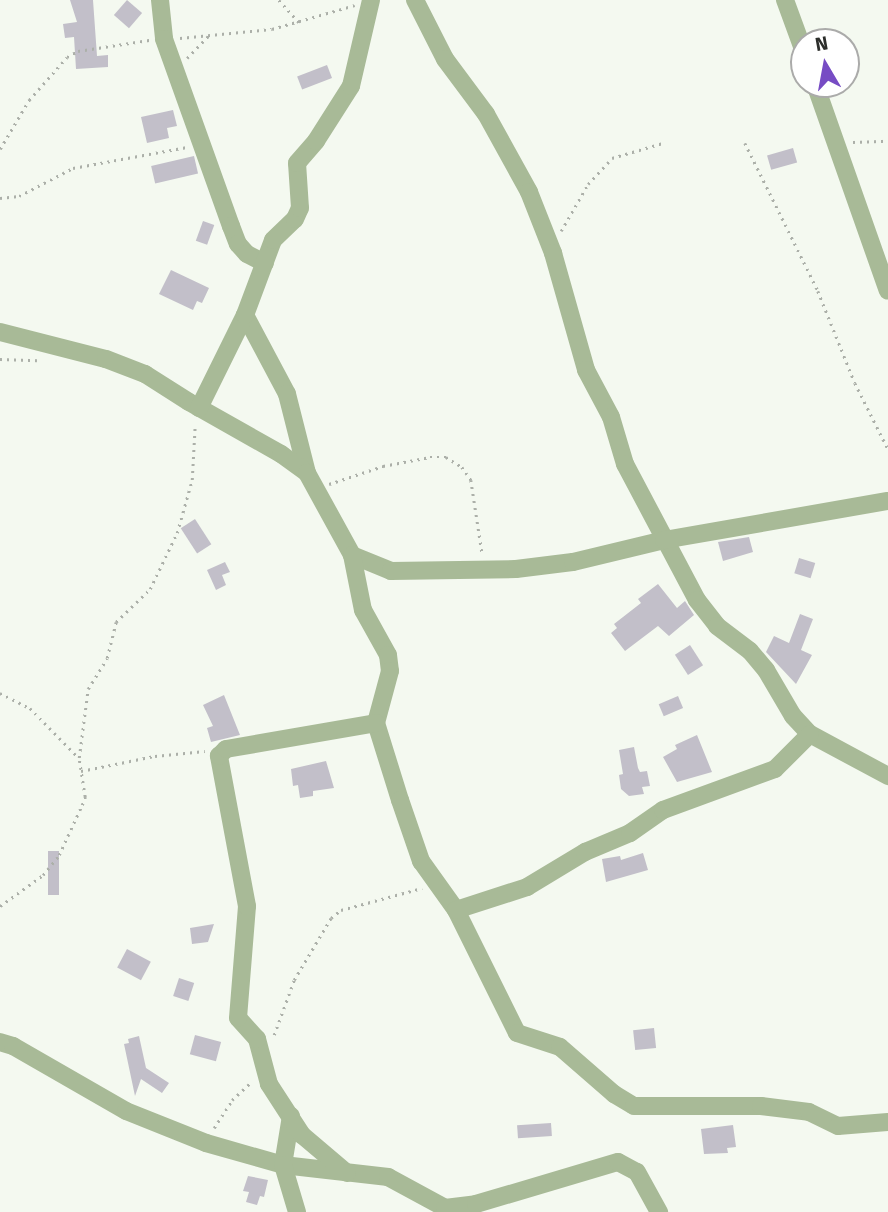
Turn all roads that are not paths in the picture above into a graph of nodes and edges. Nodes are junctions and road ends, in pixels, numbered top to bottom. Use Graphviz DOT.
graph roads {
  1 [pos="160,0"];
  2 [pos="371,0"];
  3 [pos="415,0"];
  4 [pos="785,0"];
  5 [pos="795,28"];
  6 [pos="820,98"];
  7 [pos="265,263"];
  8 [pos="888,291"];
  9 [pos="245,316"];
  10 [pos="0,332"];
  11 [pos="197,407"];
  12 [pos="312,481"];
  13 [pos="888,501"];
  14 [pos="664,540"];
  15 [pos="352,555"];
  16 [pos="376,723"];
  17 [pos="810,734"];
  18 [pos="888,776"];
  19 [pos="456,910"];
  20 [pos="0,1042"];
  21 [pos="291,1116"];
  22 [pos="888,1122"];
  23 [pos="283,1165"];
  24 [pos="348,1173"];
  25 [pos="297,1212"];
  26 [pos="659,1212"];
  1 -- 7 [label="street"];
  2 -- 7 [label="street"];
  3 -- 14 [label="street"];
  4 -- 5 [label="street"];
  6 -- 8 [label="street"];
  7 -- 9 [label="street"];
  9 -- 11 [label="street"];
  9 -- 12 [label="street"];
  10 -- 11 [label="street"];
  11 -- 12 [label="street"];
  12 -- 15 [label="street"];
  13 -- 14 [label="street"];
  14 -- 15 [label="street"];
  14 -- 17 [label="street"];
  15 -- 16 [label="street"];
  16 -- 19 [label="street"];
  16 -- 21 [label="street"];
  17 -- 18 [label="street"];
  17 -- 19 [label="street"];
  19 -- 22 [label="street"];
  20 -- 23 [label="street"];
  21 -- 23 [label="street"];
  21 -- 24 [label="street"];
  23 -- 24 [label="street"];
  23 -- 25 [label="street"];
  24 -- 26 [label="street"];
}
